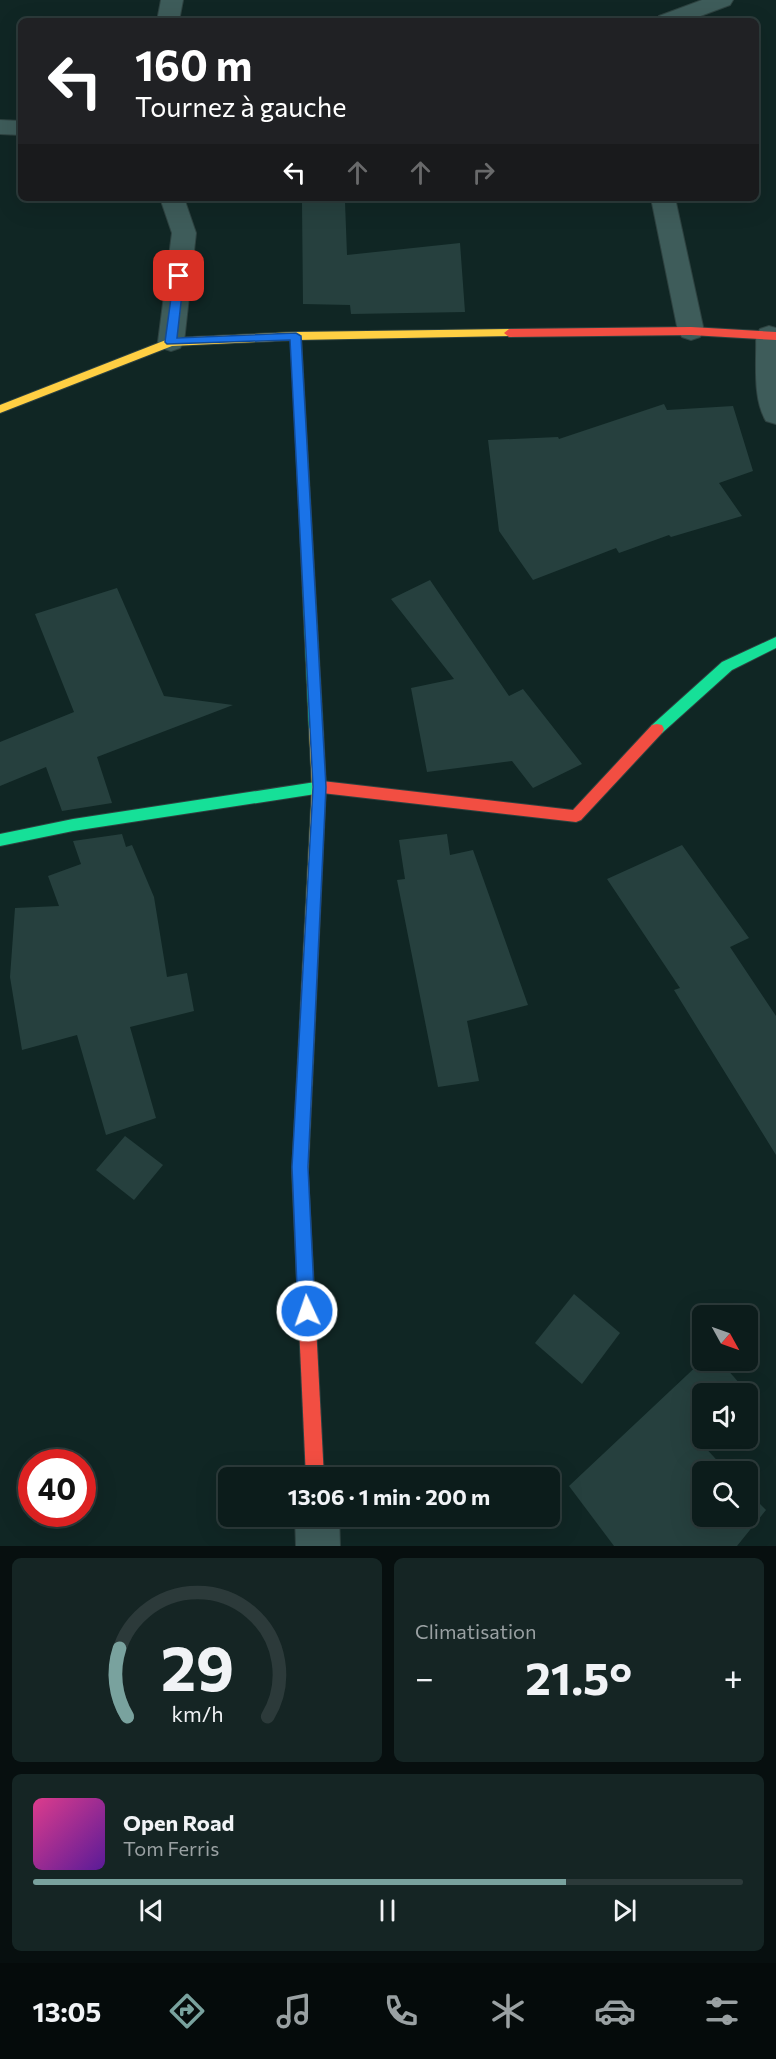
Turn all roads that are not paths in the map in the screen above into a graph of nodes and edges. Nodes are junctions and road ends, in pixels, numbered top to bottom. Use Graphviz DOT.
graph roads {
  1 [pos="172,0"];
  2 [pos="722,0"];
  3 [pos="169,18"];
  4 [pos="675,18"];
  5 [pos="0,127"];
  6 [pos="18,128"];
  7 [pos="173,201"];
  8 [pos="664,201"];
  9 [pos="691,331"];
  10 [pos="296,336"];
  11 [pos="772,336"];
  12 [pos="171,342"];
  13 [pos="0,409"];
  14 [pos="776,414"];
  15 [pos="776,642"];
  16 [pos="320,787"];
  17 [pos="0,840"];
  18 [pos="314,1467"];
  19 [pos="317,1527"];
  20 [pos="318,1546"];
  1 -- 3 [label="street"];
  2 -- 4 [label="street"];
  5 -- 6 [label="street"];
  7 -- 12 [label="street"];
  8 -- 9 [label="street"];
  9 -- 10 [label="street"];
  9 -- 11 [label="street"];
  10 -- 12 [label="street"];
  10 -- 16 [label="street"];
  11 -- 14 [label="street"];
  12 -- 13 [label="street"];
  15 -- 16 [label="street"];
  16 -- 17 [label="street"];
  16 -- 18 [label="street"];
  19 -- 20 [label="street"];
}
